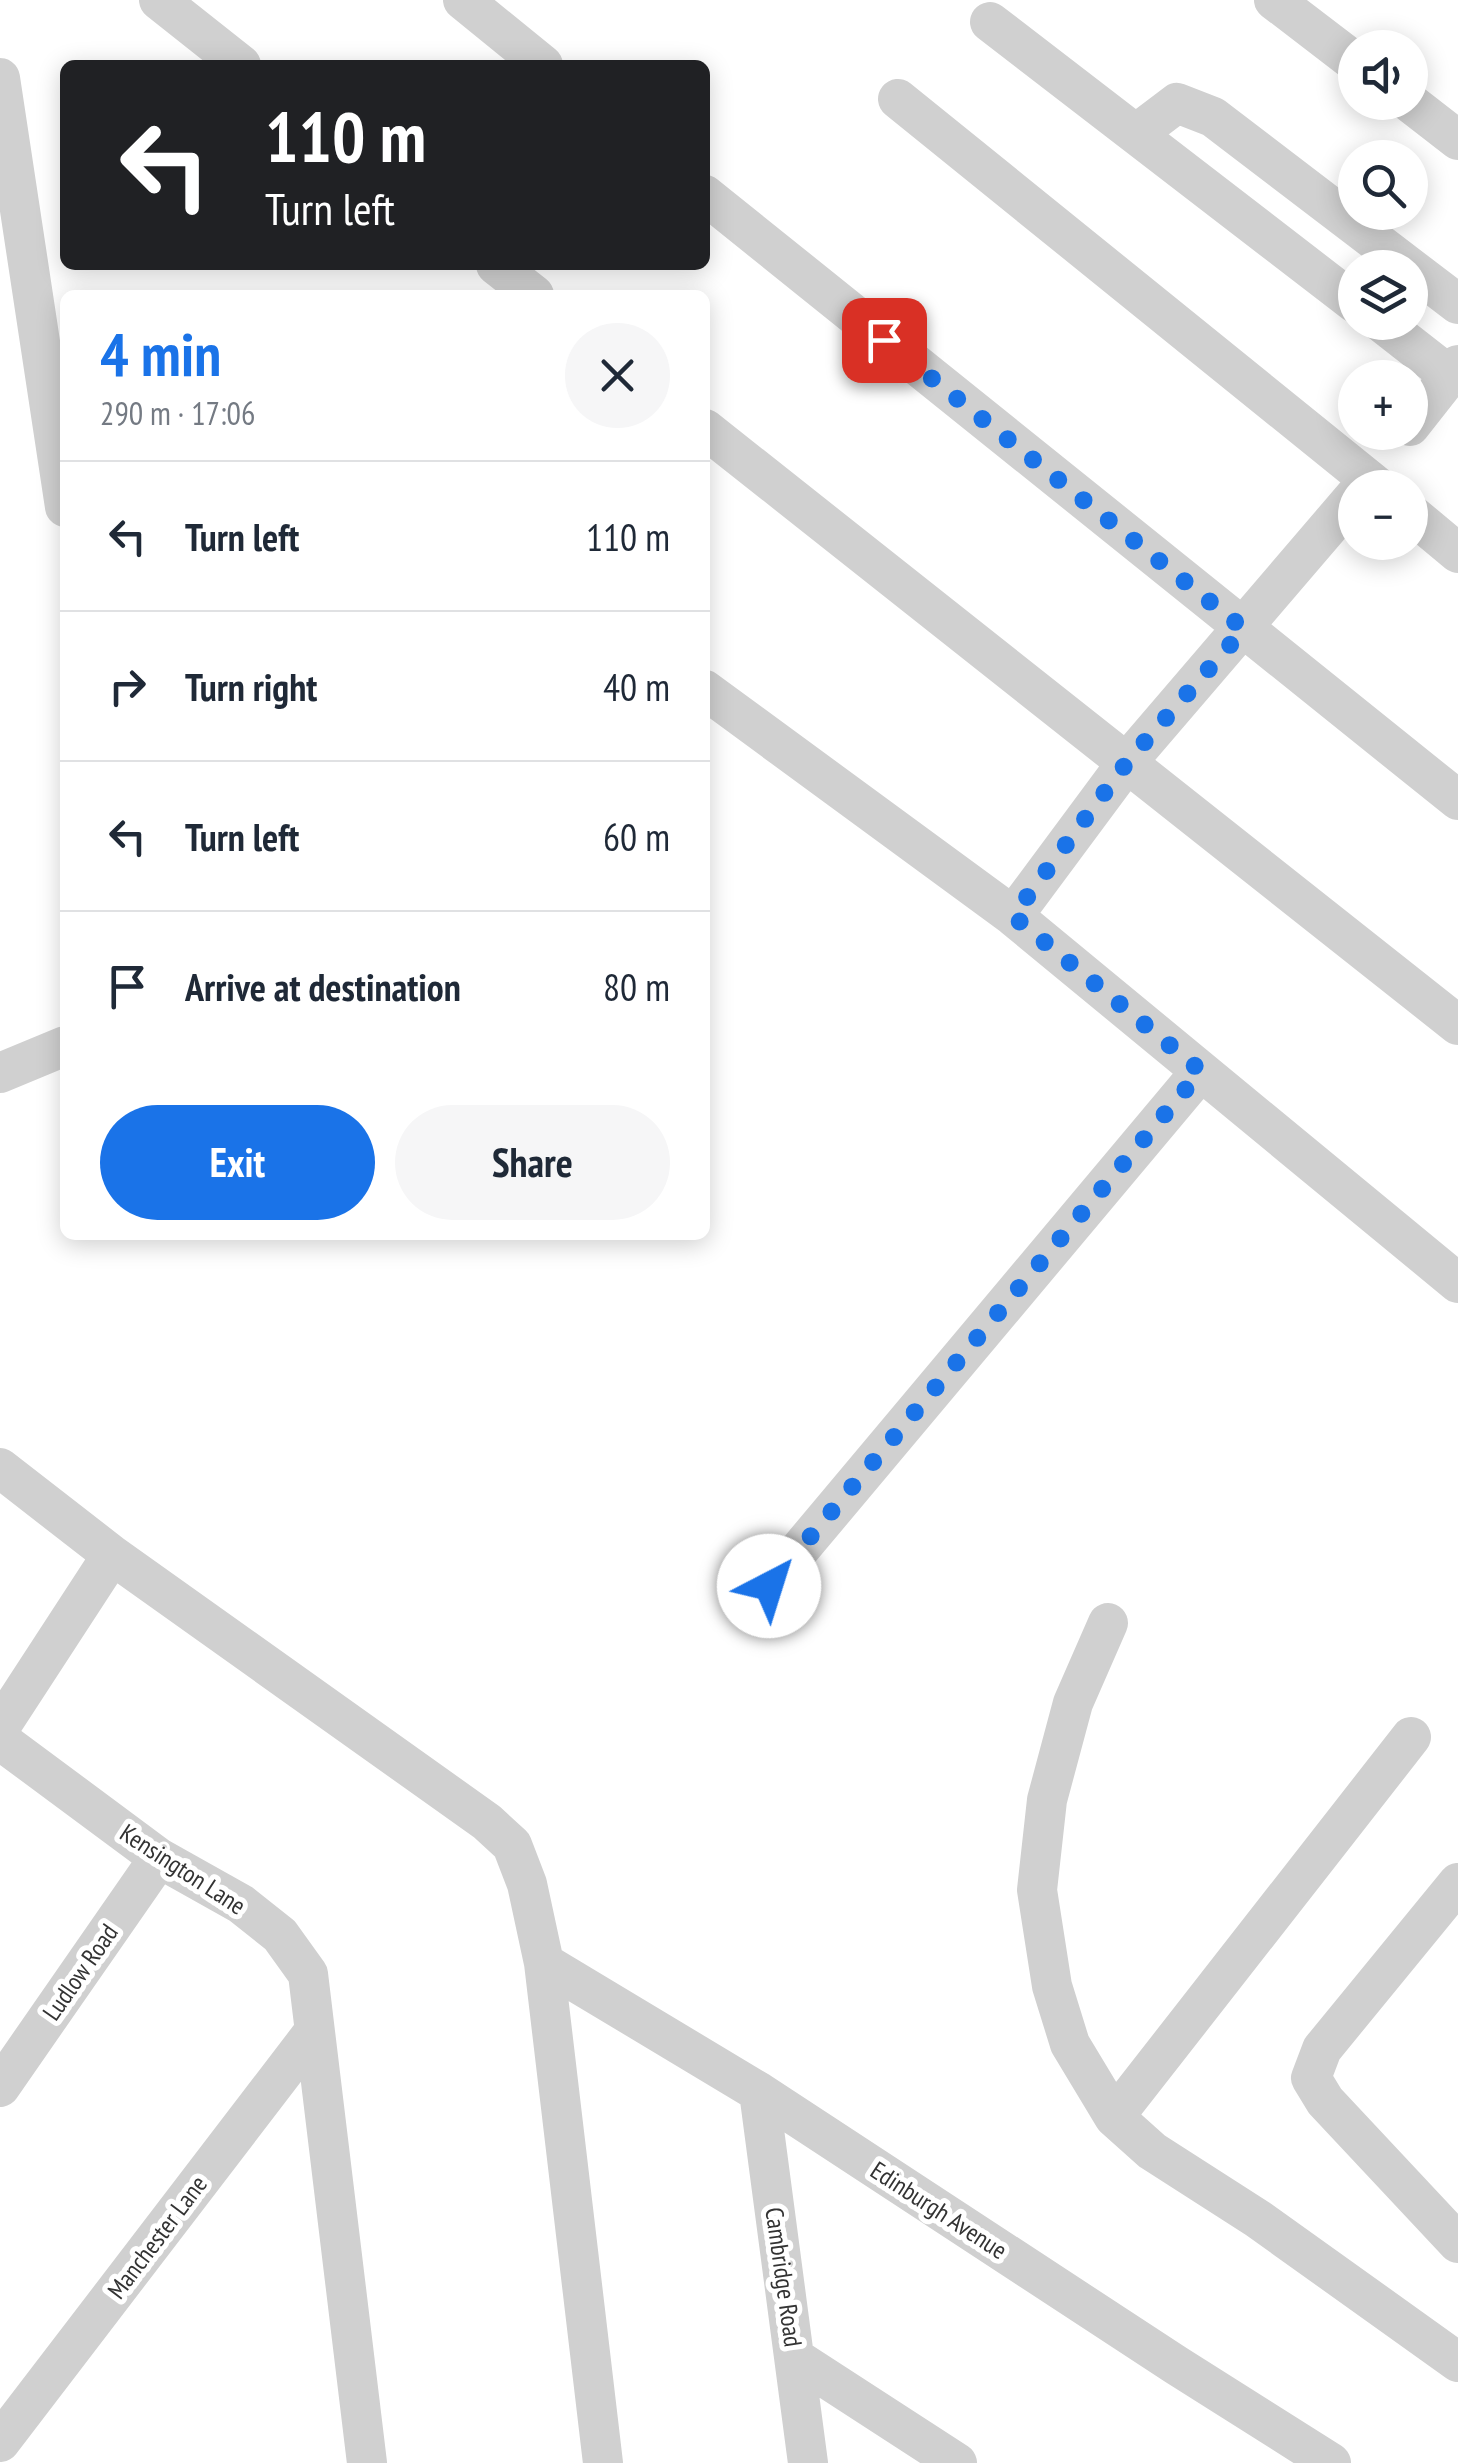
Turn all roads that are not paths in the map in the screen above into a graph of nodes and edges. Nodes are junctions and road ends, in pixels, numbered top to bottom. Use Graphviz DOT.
graph roads {
  1 [pos="159,0"];
  2 [pos="463,0"];
  3 [pos="1274,0"];
  4 [pos="990,22"];
  5 [pos="1338,49"];
  6 [pos="236,60"];
  7 [pos="537,60"];
  8 [pos="0,78"];
  9 [pos="898,100"];
  10 [pos="1428,117"];
  11 [pos="1136,134"];
  12 [pos="1458,140"];
  13 [pos="710,199"];
  14 [pos="502,270"];
  15 [pos="528,290"];
  16 [pos="1338,290"];
  17 [pos="1458,304"];
  18 [pos="1408,340"];
  19 [pos="1454,370"];
  20 [pos="1428,403"];
  21 [pos="710,433"];
  22 [pos="1345,470"];
  23 [pos="60,475"];
  24 [pos="1338,520"];
  25 [pos="1428,528"];
  26 [pos="1458,553"];
  27 [pos="1244,629"];
  28 [pos="710,694"];
  29 [pos="1128,761"];
  30 [pos="1458,800"];
  31 [pos="1013,916"];
  32 [pos="1458,1025"];
  33 [pos="60,1048"];
  34 [pos="1201,1071"];
  35 [pos="0,1073"];
  36 [pos="1458,1284"];
  37 [pos="0,1468"];
  38 [pos="112,1555"];
  39 [pos="769,1586"];
  40 [pos="1108,1622"];
  41 [pos="0,1727"];
  42 [pos="1411,1737"];
  43 [pos="0,1740"];
  44 [pos="159,1858"];
  45 [pos="1458,1883"];
  46 [pos="544,1963"];
  47 [pos="313,2032"];
  48 [pos="0,2087"];
  49 [pos="759,2092"];
  50 [pos="1114,2116"];
  51 [pos="1458,2244"];
  52 [pos="795,2358"];
  53 [pos="1458,2362"];
  54 [pos="0,2442"];
  55 [pos="367,2463"];
  56 [pos="603,2463"];
  57 [pos="808,2463"];
  58 [pos="956,2463"];
  59 [pos="1331,2463"];
  1 -- 6 [label="street"];
  2 -- 7 [label="street"];
  3 -- 5 [label="street"];
  4 -- 11 [label="street"];
  8 -- 23 [label="street"];
  9 -- 22 [label="street"];
  10 -- 12 [label="street"];
  11 -- 16 [label="street"];
  11 -- 17 [label="street"];
  13 -- 27 [label="street"];
  14 -- 15 [label="street"];
  18 -- 19 [label="street"];
  19 -- 20 [label="street"];
  21 -- 29 [label="street"];
  24 -- 27 [label="street"];
  25 -- 26 [label="street"];
  27 -- 29 [label="street"];
  27 -- 30 [label="street"];
  28 -- 31 [label="street"];
  29 -- 31 [label="street"];
  29 -- 32 [label="street"];
  31 -- 34 [label="street"];
  33 -- 35 [label="street"];
  34 -- 36 [label="street"];
  34 -- 39 [label="street"];
  37 -- 38 [label="street"];
  38 -- 41 [label="street"];
  38 -- 46 [label="street"];
  40 -- 50 [label="street"];
  42 -- 50 [label="street"];
  43 -- 44 [label="street, Kensington Lane"];
  44 -- 47 [label="street, Kensington Lane"];
  44 -- 48 [label="street, Ludlow Road"];
  45 -- 51 [label="street"];
  46 -- 49 [label="street, Edinburgh Avenue"];
  46 -- 56 [label="street"];
  47 -- 54 [label="street, Manchester Lane"];
  47 -- 55 [label="street, Kensington Lane"];
  49 -- 52 [label="street, Cambridge Road"];
  49 -- 59 [label="street, Edinburgh Avenue"];
  50 -- 53 [label="street"];
  52 -- 57 [label="street, Cambridge Road"];
  52 -- 58 [label="street"];
}
